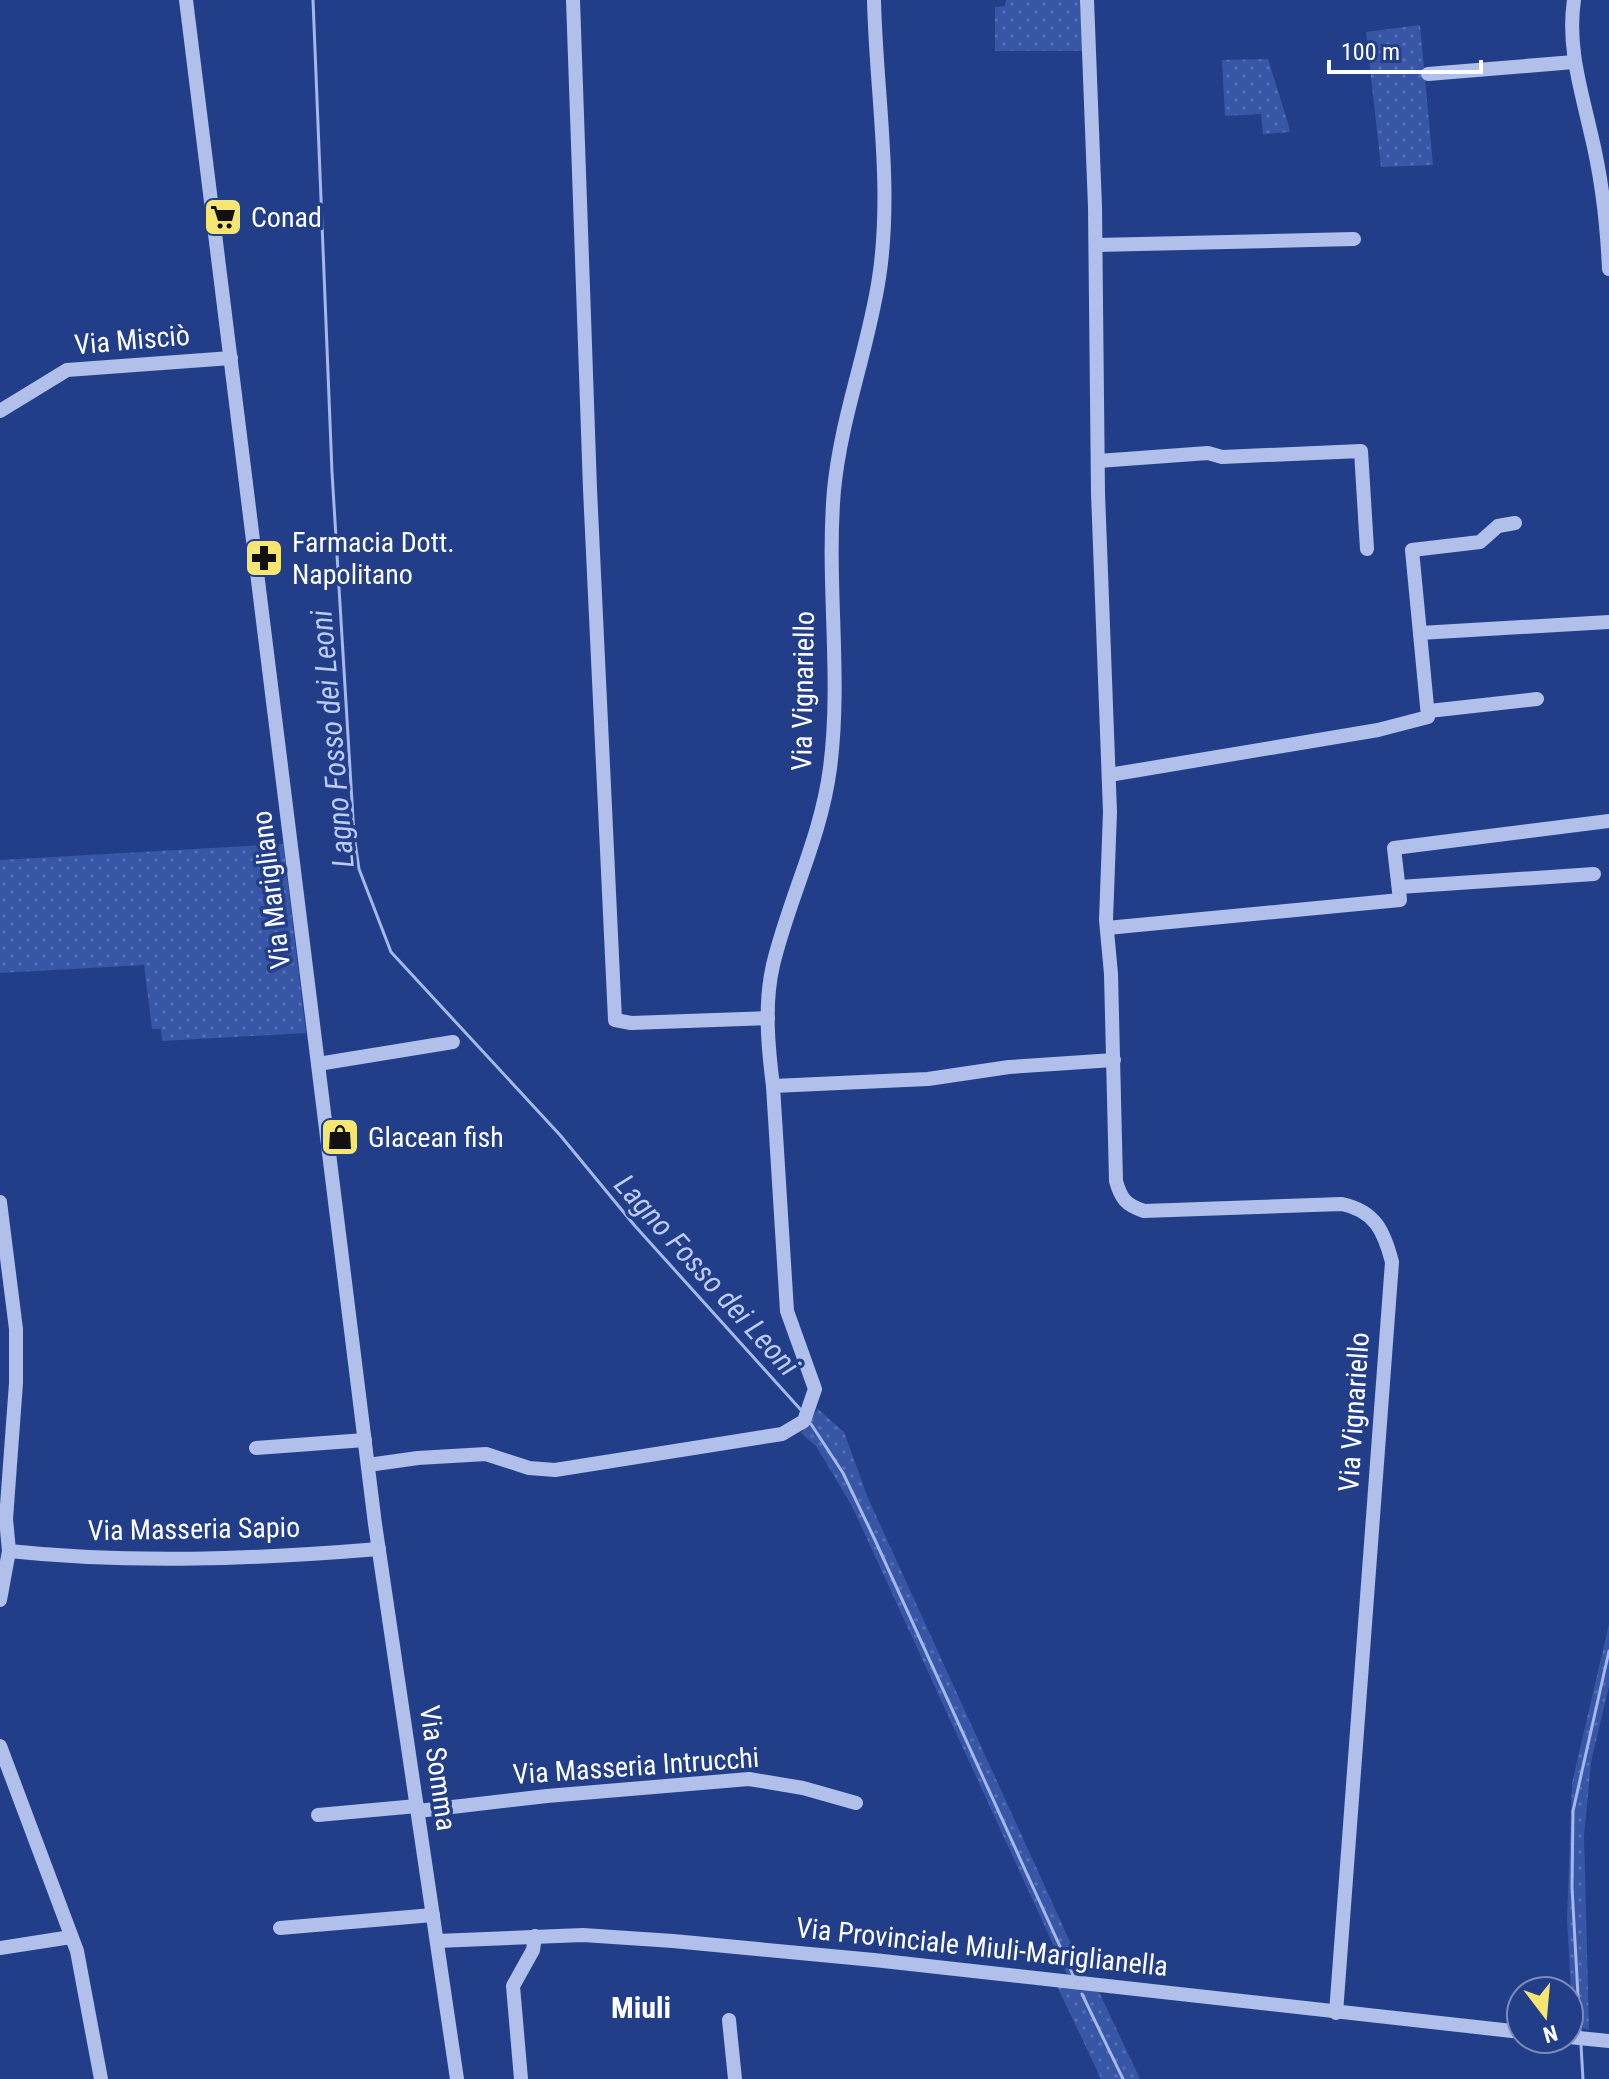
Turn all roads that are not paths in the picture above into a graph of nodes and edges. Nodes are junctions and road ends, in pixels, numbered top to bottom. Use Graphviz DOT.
graph roads {
  1 [pos="186,0"];
  2 [pos="573,0"];
  3 [pos="874,0"];
  4 [pos="1087,0"];
  5 [pos="1574,0"];
  6 [pos="1574,62"];
  7 [pos="1428,74"];
  8 [pos="1354,239"];
  9 [pos="1096,245"];
  10 [pos="1609,269"];
  11 [pos="231,358"];
  12 [pos="0,411"];
  13 [pos="1098,461"];
  14 [pos="1515,523"];
  15 [pos="1367,549"];
  16 [pos="1609,622"];
  17 [pos="1420,633"];
  18 [pos="1537,699"];
  19 [pos="1429,711"];
  20 [pos="1109,775"];
  21 [pos="1609,821"];
  22 [pos="1594,874"];
  23 [pos="1399,887"];
  24 [pos="1107,928"];
  25 [pos="768,1018"];
  26 [pos="453,1042"];
  27 [pos="1114,1060"];
  28 [pos="318,1064"];
  29 [pos="773,1086"];
  30 [pos="0,1202"];
  31 [pos="365,1440"];
  32 [pos="256,1448"];
  33 [pos="368,1465"];
  34 [pos="3,1520"];
  35 [pos="379,1549"];
  36 [pos="9,1551"];
  37 [pos="0,1600"];
  38 [pos="0,1746"];
  39 [pos="856,1803"];
  40 [pos="417,1809"];
  41 [pos="318,1815"];
  42 [pos="433,1915"];
  43 [pos="280,1928"];
  44 [pos="535,1936"];
  45 [pos="71,1937"];
  46 [pos="437,1941"];
  47 [pos="0,1948"];
  48 [pos="1336,2013"];
  49 [pos="729,2020"];
  50 [pos="1505,2030"];
  51 [pos="1585,2039"];
  52 [pos="1609,2041"];
  53 [pos="101,2079"];
  54 [pos="457,2079"];
  55 [pos="521,2079"];
  56 [pos="735,2079"];
  1 -- 11 [label="street, Via Marigliano"];
  2 -- 25 [label="street"];
  3 -- 25 [label="street, Via Vignariello"];
  4 -- 9 [label="street, Via Vignariello"];
  5 -- 6 [label="street"];
  6 -- 7 [label="street"];
  6 -- 10 [label="street"];
  8 -- 9 [label="street"];
  9 -- 13 [label="street, Via Vignariello"];
  11 -- 12 [label="street, Via Misciò"];
  11 -- 28 [label="street, Via Marigliano"];
  13 -- 15 [label="street"];
  13 -- 20 [label="street, Via Vignariello"];
  14 -- 17 [label="street"];
  16 -- 17 [label="street"];
  17 -- 19 [label="street"];
  18 -- 19 [label="street"];
  19 -- 20 [label="street"];
  20 -- 24 [label="street, Via Vignariello"];
  21 -- 23 [label="street"];
  22 -- 23 [label="street"];
  23 -- 24 [label="street"];
  24 -- 27 [label="street, Via Vignariello"];
  25 -- 29 [label="street, Via Vignariello"];
  26 -- 28 [label="street"];
  27 -- 29 [label="street"];
  27 -- 48 [label="street, Via Vignariello"];
  28 -- 31 [label="street, Via Marigliano"];
  29 -- 33 [label="street, Via Vignariello"];
  30 -- 34 [label="street"];
  31 -- 32 [label="street"];
  31 -- 33 [label="street, Via Marigliano"];
  33 -- 35 [label="street, Via Somma"];
  34 -- 36 [label="street"];
  35 -- 36 [label="street, Via Masseria Sapio"];
  35 -- 40 [label="street, Via Somma"];
  36 -- 37 [label="street"];
  38 -- 45 [label="street"];
  39 -- 40 [label="street, Via Masseria Intrucchi"];
  40 -- 41 [label="street, Via Masseria Intrucchi"];
  40 -- 42 [label="street, Via Somma"];
  42 -- 43 [label="street"];
  42 -- 46 [label="street, Via Somma"];
  44 -- 46 [label="street, Via Provinciale Miuli-Mariglianella"];
  44 -- 48 [label="street, Via Provinciale Miuli-Mariglianella"];
  44 -- 55 [label="street"];
  45 -- 47 [label="street"];
  45 -- 53 [label="street"];
  46 -- 54 [label="street, Via Somma"];
  48 -- 50 [label="street, Via Provinciale Miuli-Mariglianella"];
  49 -- 56 [label="street"];
  51 -- 52 [label="street"];
}
